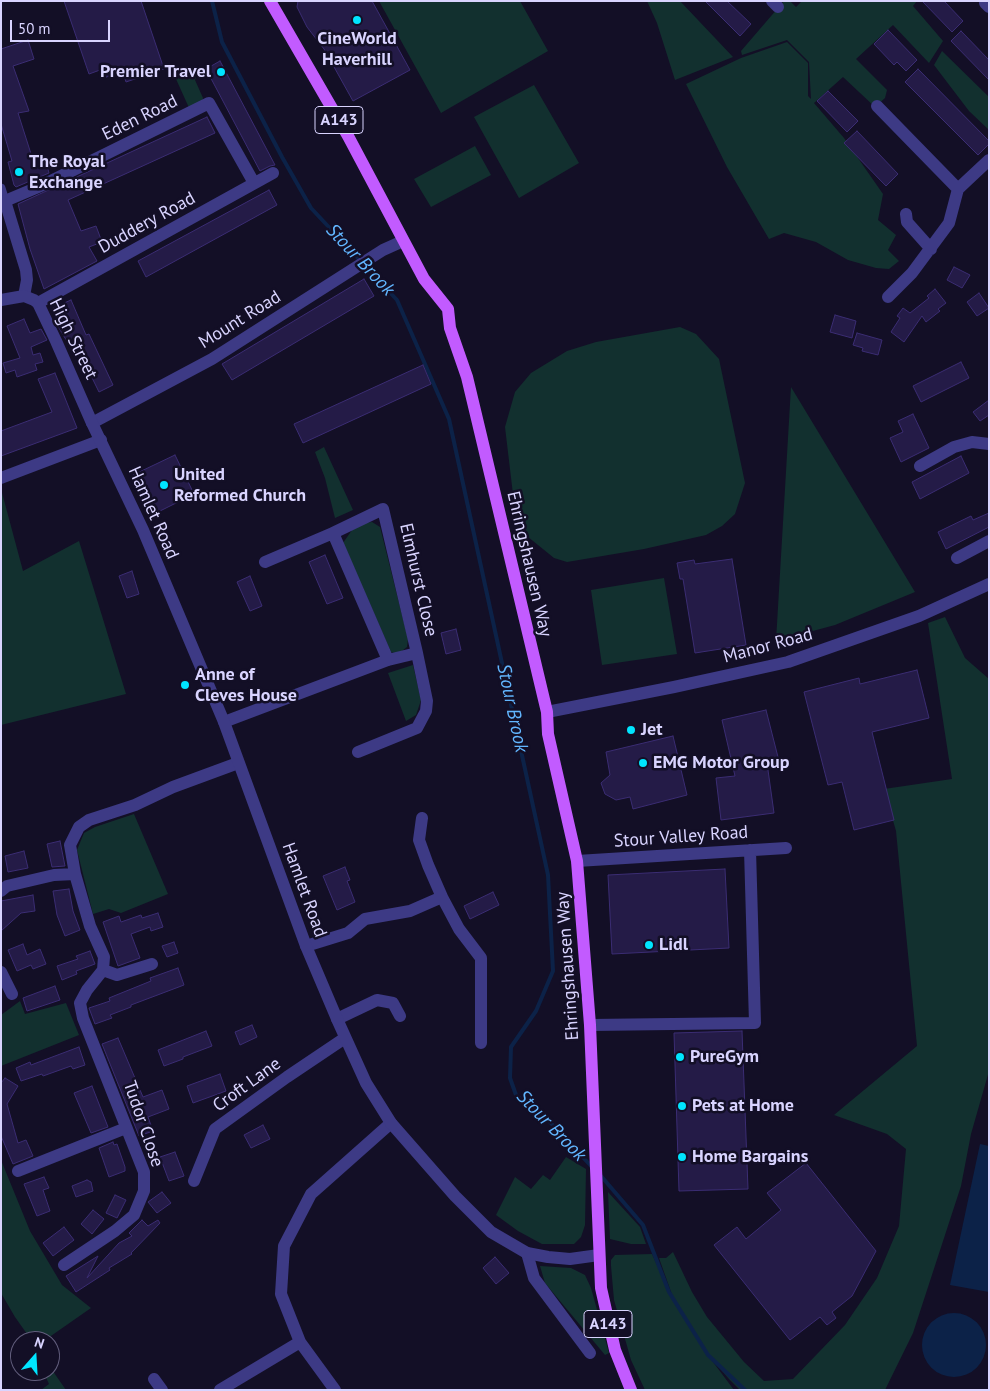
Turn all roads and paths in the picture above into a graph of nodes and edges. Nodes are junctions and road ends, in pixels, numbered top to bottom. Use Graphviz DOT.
graph roads {
  1 [pos="270,1"];
  2 [pos="877,106"];
  3 [pos="989,160"];
  4 [pos="273,173"];
  5 [pos="254,183"];
  6 [pos="1,188"];
  7 [pos="958,190"];
  8 [pos="5,201"];
  9 [pos="906,214"];
  10 [pos="403,241"];
  11 [pos="931,249"];
  12 [pos="24,296"];
  13 [pos="888,297"];
  14 [pos="1,300"];
  15 [pos="38,304"];
  16 [pos="92,423"];
  17 [pos="101,440"];
  18 [pos="989,444"];
  19 [pos="920,466"];
  20 [pos="1,478"];
  21 [pos="333,533"];
  22 [pos="989,541"];
  23 [pos="957,558"];
  24 [pos="265,562"];
  25 [pos="989,584"];
  26 [pos="417,654"];
  27 [pos="388,660"];
  28 [pos="547,712"];
  29 [pos="224,722"];
  30 [pos="358,752"];
  31 [pos="238,763"];
  32 [pos="422,818"];
  33 [pos="786,848"];
  34 [pos="750,850"];
  35 [pos="577,861"];
  36 [pos="75,874"];
  37 [pos="1,891"];
  38 [pos="442,897"];
  39 [pos="306,946"];
  40 [pos="152,964"];
  41 [pos="103,970"];
  42 [pos="1,972"];
  43 [pos="12,994"];
  44 [pos="400,1016"];
  45 [pos="337,1019"];
  46 [pos="590,1025"];
  47 [pos="345,1038"];
  48 [pos="481,1042"];
  49 [pos="391,1123"];
  50 [pos="126,1128"];
  51 [pos="18,1171"];
  52 [pos="194,1181"];
  53 [pos="527,1253"];
  54 [pos="599,1255"];
  55 [pos="64,1265"];
  56 [pos="300,1342"];
  57 [pos="590,1353"];
  58 [pos="154,1378"];
  59 [pos="162,1390"];
  60 [pos="220,1390"];
  61 [pos="334,1390"];
  62 [pos="631,1390"];
  1 -- 10 [label="main road, Ehringshausen Way / A143"];
  2 -- 7 [label="street"];
  3 -- 7 [label="street"];
  4 -- 5 [label="street, Duddery Road"];
  5 -- 8 [label="street, Eden Road"];
  5 -- 15 [label="street, Duddery Road"];
  6 -- 8 [label="street, High Street"];
  7 -- 11 [label="street"];
  8 -- 12 [label="street, High Street"];
  9 -- 11 [label="street"];
  10 -- 16 [label="street, Mount Road"];
  10 -- 28 [label="main road, Ehringshausen Way / A143"];
  11 -- 13 [label="street"];
  12 -- 14 [label="street"];
  12 -- 15 [label="street, High Street"];
  15 -- 16 [label="street, High Street"];
  16 -- 17 [label="street, Hamlet Road"];
  17 -- 20 [label="street"];
  17 -- 29 [label="street, Hamlet Road"];
  18 -- 19 [label="street"];
  21 -- 24 [label="street, Elmhurst Close"];
  21 -- 26 [label="street, Elmhurst Close"];
  21 -- 27 [label="street"];
  22 -- 23 [label="street"];
  25 -- 28 [label="street, Manor Road"];
  26 -- 27 [label="street, Elmhurst Close"];
  26 -- 30 [label="street, Elmhurst Close"];
  27 -- 29 [label="street, Elmhurst Close"];
  28 -- 35 [label="main road, Ehringshausen Way / A143"];
  29 -- 31 [label="street, Hamlet Road"];
  31 -- 36 [label="street"];
  31 -- 39 [label="street, Hamlet Road"];
  32 -- 38 [label="street"];
  33 -- 34 [label="street, Stour Valley Road"];
  34 -- 35 [label="street, Stour Valley Road"];
  34 -- 46 [label="street"];
  35 -- 46 [label="main road, Ehringshausen Way / A143"];
  36 -- 37 [label="street"];
  36 -- 41 [label="street"];
  38 -- 39 [label="street"];
  38 -- 48 [label="street"];
  39 -- 45 [label="street, Hamlet Road"];
  40 -- 41 [label="street"];
  41 -- 50 [label="street, Tudor Close"];
  42 -- 43 [label="street"];
  44 -- 45 [label="street"];
  45 -- 47 [label="street, Hamlet Road"];
  46 -- 54 [label="main road, Ehringshausen Way / A143"];
  47 -- 49 [label="street, Hamlet Road"];
  47 -- 52 [label="street, Croft Lane"];
  49 -- 53 [label="street, Hamlet Road"];
  49 -- 56 [label="street"];
  50 -- 51 [label="street"];
  50 -- 55 [label="street, Tudor Close"];
  53 -- 54 [label="street, Hamlet Road"];
  53 -- 57 [label="street"];
  54 -- 62 [label="main road, A143"];
  56 -- 60 [label="street"];
  56 -- 61 [label="street"];
  58 -- 59 [label="street"];
}
